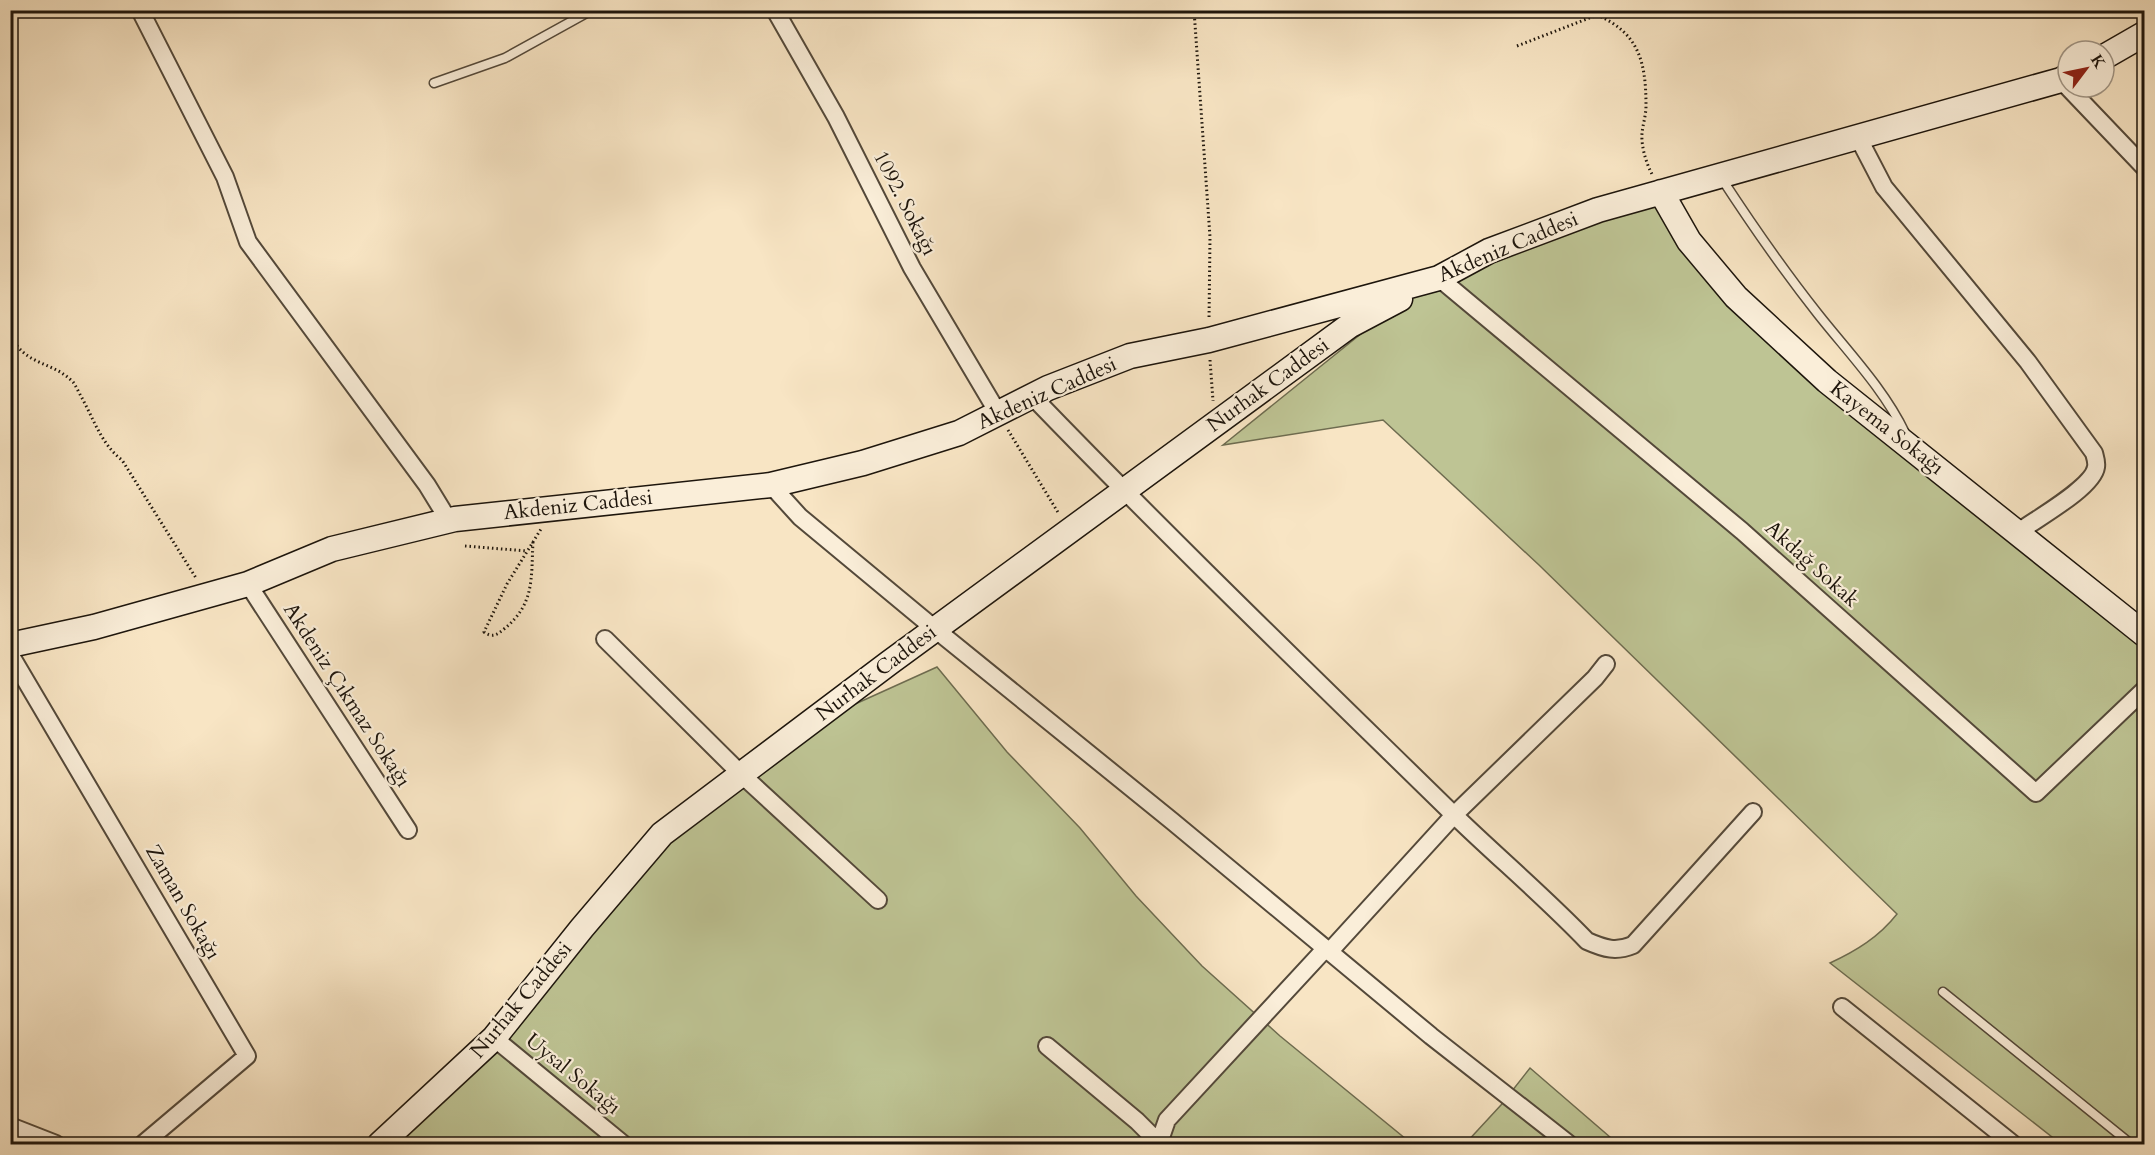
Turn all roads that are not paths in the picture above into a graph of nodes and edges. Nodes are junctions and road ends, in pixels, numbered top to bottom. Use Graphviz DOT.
graph roads {
  1 [pos="140,10"];
  2 [pos="592,10"];
  3 [pos="775,10"];
  4 [pos="2145,34"];
  5 [pos="2116,50"];
  6 [pos="2056,81"];
  7 [pos="434,83"];
  8 [pos="2084,99"];
  9 [pos="1858,137"];
  10 [pos="2145,167"];
  11 [pos="1720,176"];
  12 [pos="1661,192"];
  13 [pos="1439,278"];
  14 [pos="1032,396"];
  15 [pos="998,413"];
  16 [pos="1911,447"];
  17 [pos="771,484"];
  18 [pos="1124,491"];
  19 [pos="449,521"];
  20 [pos="2017,533"];
  21 [pos="248,584"];
  22 [pos="935,629"];
  23 [pos="2145,634"];
  24 [pos="604,639"];
  25 [pos="10,645"];
  26 [pos="10,654"];
  27 [pos="1606,664"];
  28 [pos="2145,690"];
  29 [pos="741,774"];
  30 [pos="1753,812"];
  31 [pos="1454,814"];
  32 [pos="408,830"];
  33 [pos="878,900"];
  34 [pos="1328,950"];
  35 [pos="1943,992"];
  36 [pos="1842,1007"];
  37 [pos="494,1038"];
  38 [pos="1047,1046"];
  39 [pos="10,1126"];
  40 [pos="56,1144"];
  41 [pos="143,1144"];
  42 [pos="380,1144"];
  43 [pos="623,1144"];
  44 [pos="1161,1144"];
  45 [pos="1569,1144"];
  46 [pos="2013,1144"];
  47 [pos="2131,1144"];
  1 -- 19 [label="street"];
  2 -- 7 [label="lane"];
  3 -- 15 [label="street, 1092. Sokağı"];
  4 -- 5 [label="street"];
  6 -- 9 [label="street, Akdeniz Caddesi"];
  8 -- 10 [label="street"];
  9 -- 11 [label="street, Akdeniz Caddesi"];
  9 -- 20 [label="street"];
  11 -- 12 [label="street, Akdeniz Caddesi"];
  11 -- 16 [label="lane"];
  12 -- 13 [label="street, Akdeniz Caddesi"];
  12 -- 16 [label="street, Kayema Sokağı"];
  13 -- 14 [label="street, Akdeniz Caddesi"];
  13 -- 18 [label="street, Nurhak Caddesi"];
  13 -- 28 [label="street, Akdağ Sokak"];
  14 -- 15 [label="street, Akdeniz Caddesi"];
  14 -- 18 [label="street"];
  15 -- 17 [label="street, Akdeniz Caddesi"];
  16 -- 20 [label="street, Kayema Sokağı"];
  17 -- 19 [label="street, Akdeniz Caddesi"];
  17 -- 22 [label="street"];
  18 -- 22 [label="street, Nurhak Caddesi"];
  18 -- 31 [label="street"];
  19 -- 21 [label="street, Akdeniz Caddesi"];
  20 -- 23 [label="street, Kayema Sokağı"];
  21 -- 25 [label="street, Akdeniz Caddesi"];
  21 -- 32 [label="street, Akdeniz Çıkmaz Sokağı"];
  22 -- 29 [label="street, Nurhak Caddesi"];
  22 -- 34 [label="street"];
  24 -- 29 [label="street"];
  26 -- 41 [label="street, Zaman Sokağı"];
  27 -- 31 [label="street"];
  29 -- 33 [label="street"];
  29 -- 37 [label="street, Nurhak Caddesi"];
  30 -- 31 [label="street"];
  31 -- 34 [label="street"];
  34 -- 44 [label="street"];
  34 -- 45 [label="street"];
  35 -- 47 [label="lane"];
  36 -- 46 [label="street"];
  37 -- 42 [label="street, Nurhak Caddesi"];
  37 -- 43 [label="street, Uysal Sokağı"];
  38 -- 44 [label="street"];
  39 -- 40 [label="street"];
}
